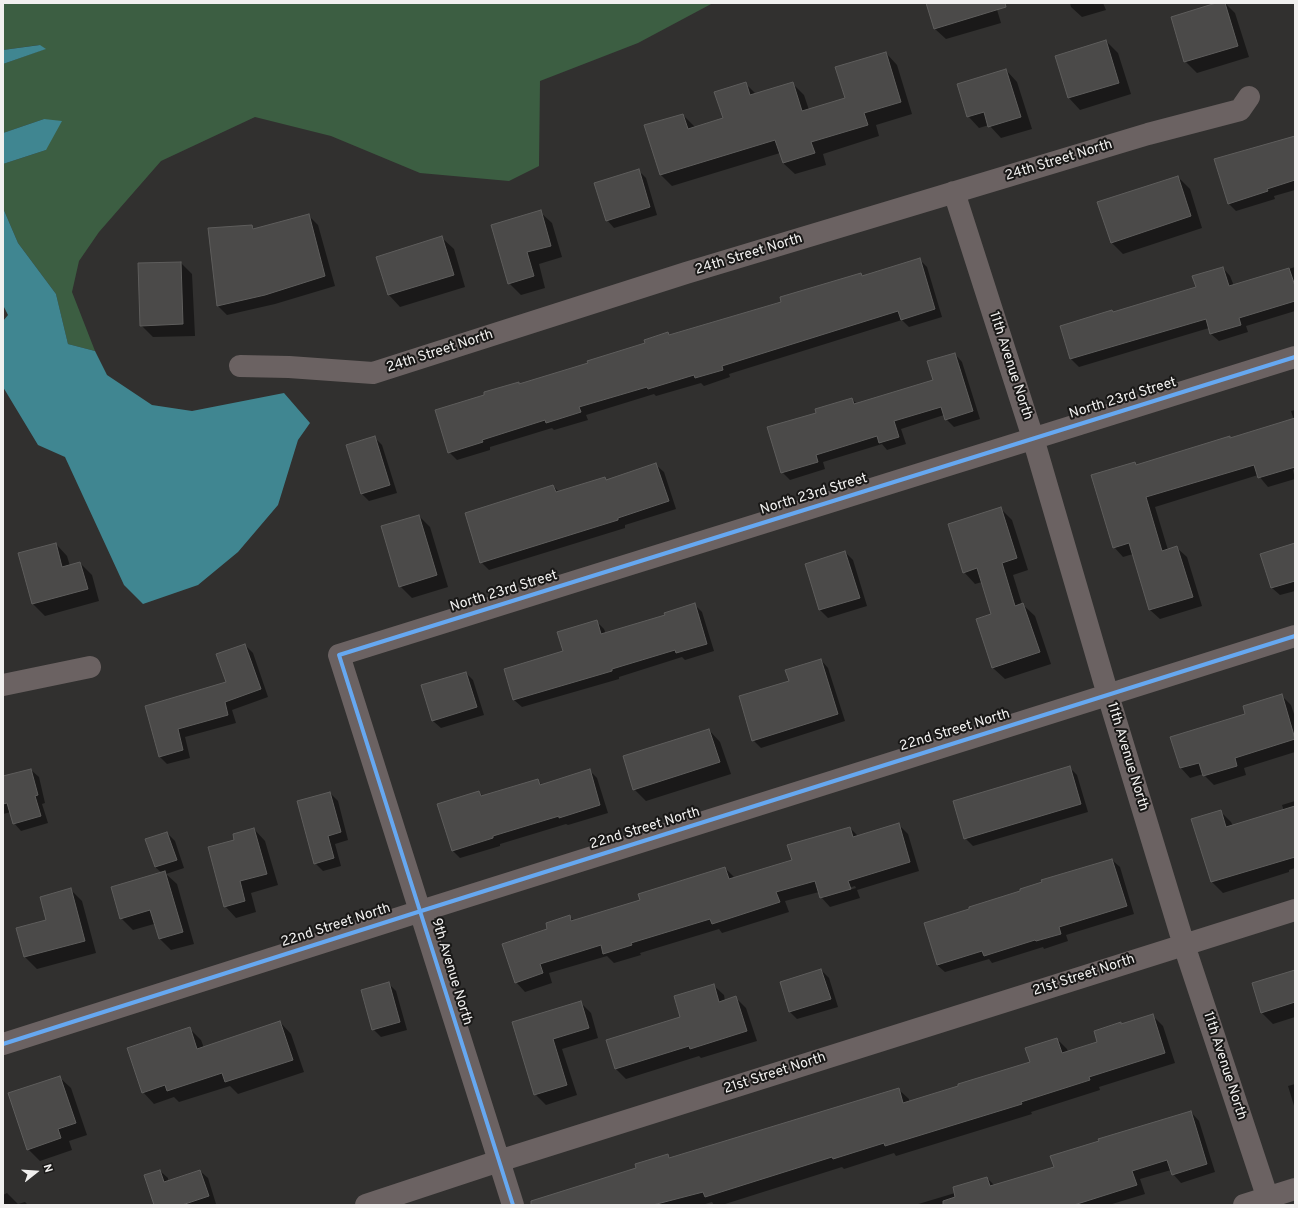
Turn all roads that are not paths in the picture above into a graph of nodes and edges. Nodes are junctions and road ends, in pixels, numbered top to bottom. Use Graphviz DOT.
graph roads {
  1 [pos="1249,97"];
  2 [pos="954,192"];
  3 [pos="1295,357"];
  4 [pos="240,366"];
  5 [pos="1033,438"];
  6 [pos="1295,636"];
  7 [pos="339,655"];
  8 [pos="90,667"];
  9 [pos="3,685"];
  10 [pos="1108,695"];
  11 [pos="1295,910"];
  12 [pos="421,911"];
  13 [pos="1184,944"];
  14 [pos="3,1044"];
  15 [pos="499,1161"];
  16 [pos="1295,1189"];
  17 [pos="1269,1201"];
  18 [pos="366,1205"];
  19 [pos="513,1205"];
  20 [pos="1244,1205"];
  1 -- 2 [label="street, 24th Street North"];
  2 -- 4 [label="street, 24th Street North"];
  2 -- 5 [label="street, 11th Avenue North"];
  3 -- 5 [label="street, North 23rd Street"];
  5 -- 7 [label="street, North 23rd Street"];
  5 -- 10 [label="street, 11th Avenue North"];
  6 -- 10 [label="street, 22nd Street North"];
  7 -- 12 [label="street, 9th Avenue North"];
  8 -- 9 [label="street"];
  10 -- 12 [label="street, 22nd Street North"];
  10 -- 13 [label="street, 11th Avenue North"];
  11 -- 13 [label="street, 21st Street North"];
  12 -- 14 [label="street, 22nd Street North"];
  12 -- 15 [label="street, 9th Avenue North"];
  13 -- 15 [label="street, 21st Street North"];
  13 -- 17 [label="street, 11th Avenue North"];
  15 -- 18 [label="street, 21st Street North"];
  15 -- 19 [label="street, 9th Avenue North"];
  16 -- 17 [label="street"];
  17 -- 20 [label="street"];
}
